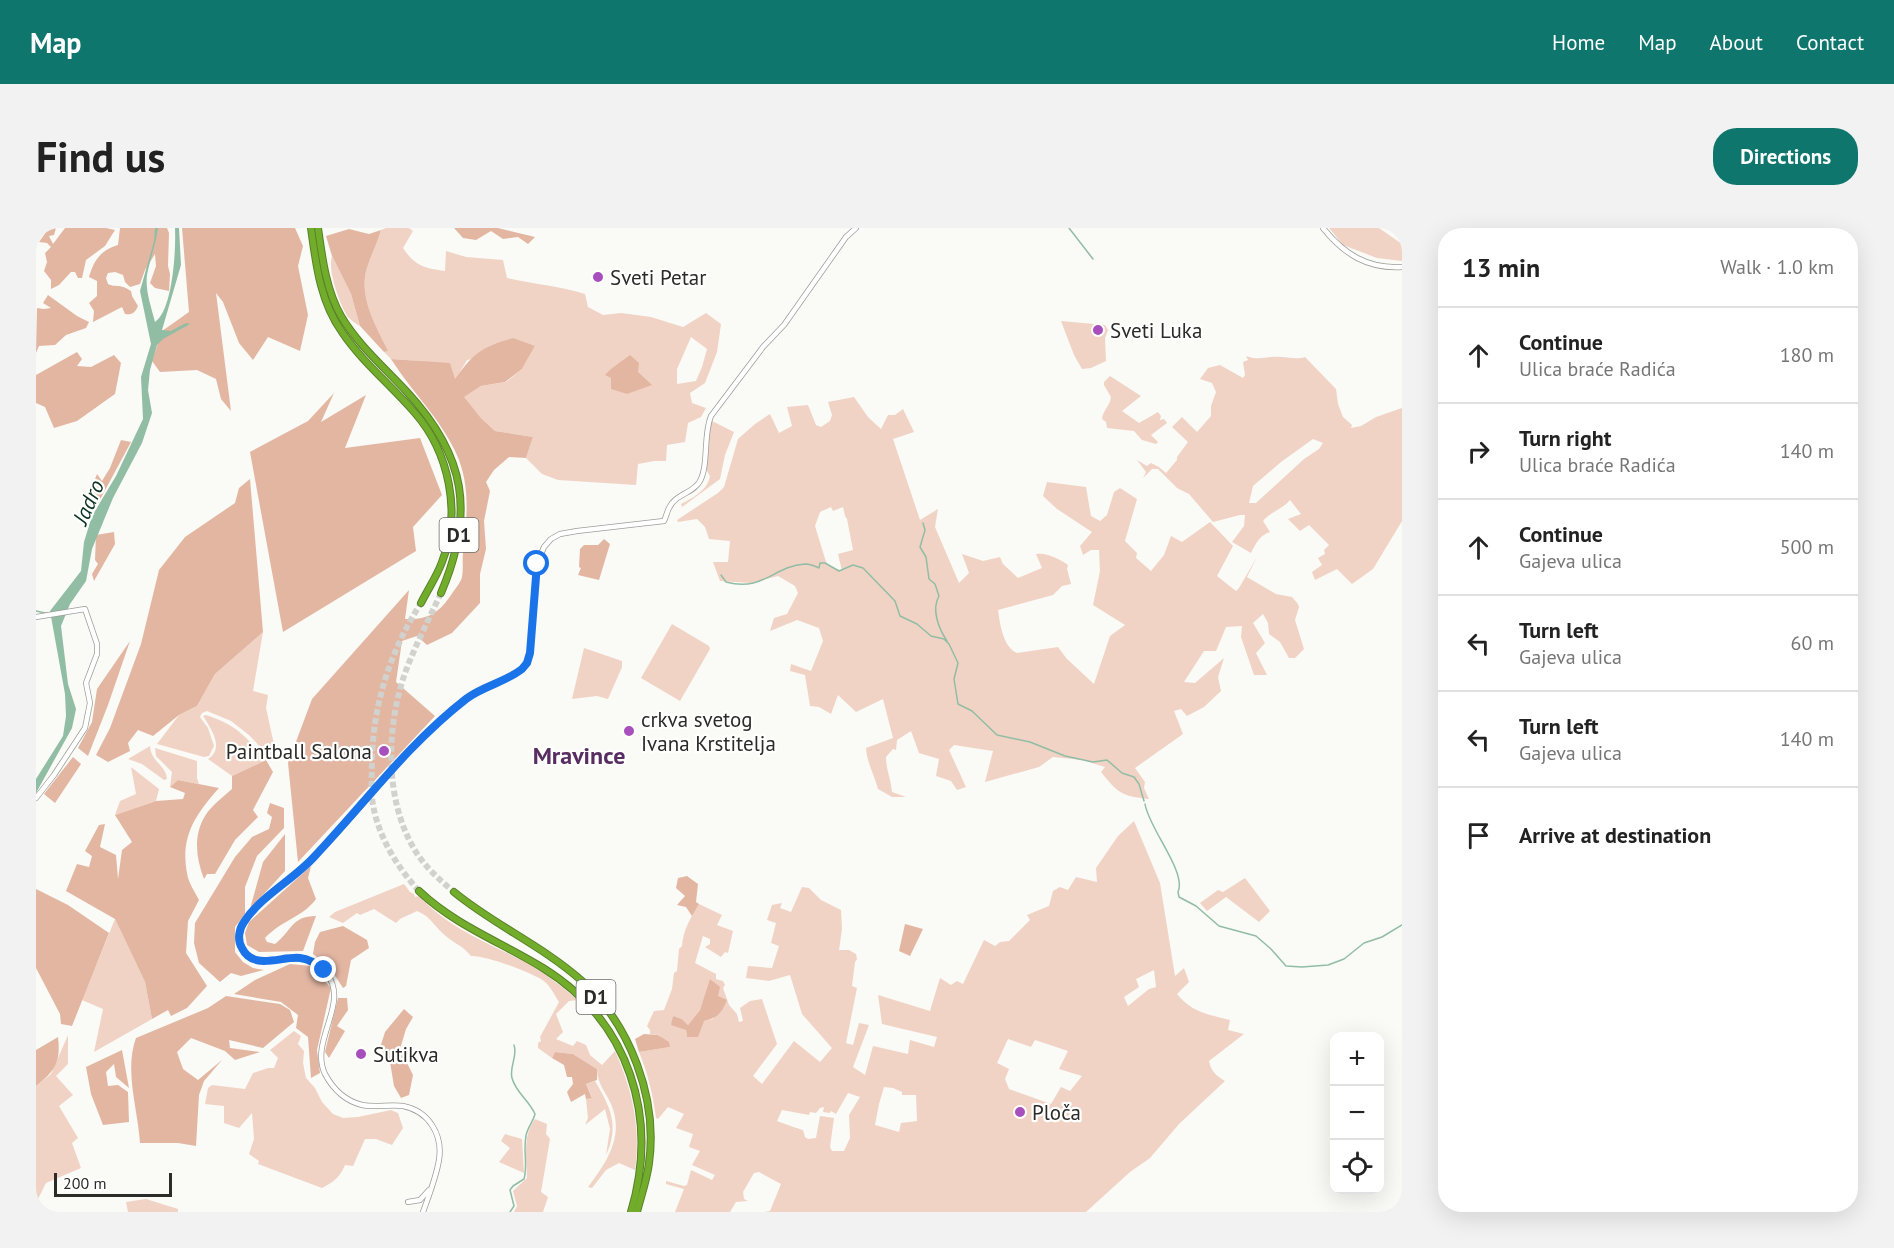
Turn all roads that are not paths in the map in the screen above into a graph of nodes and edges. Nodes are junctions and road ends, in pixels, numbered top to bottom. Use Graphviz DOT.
graph roads {
  1 [pos="311,228"];
  2 [pos="318,228"];
  3 [pos="856,228"];
  4 [pos="1323,228"];
  5 [pos="315,236"];
  6 [pos="1402,267"];
  7 [pos="441,593"];
  8 [pos="421,603"];
  9 [pos="36,617"];
  10 [pos="36,798"];
  11 [pos="419,891"];
  12 [pos="454,892"];
  13 [pos="431,1188"];
  14 [pos="408,1202"];
  15 [pos="423,1212"];
  16 [pos="631,1212"];
  17 [pos="637,1212"];
  1 -- 5 [label="highway, D1"];
  2 -- 5 [label="highway, D1"];
  3 -- 13 [label="main road"];
  4 -- 6 [label="main road"];
  5 -- 7 [label="highway, D1"];
  5 -- 8 [label="highway, D1"];
  9 -- 10 [label="main road"];
  11 -- 16 [label="highway, D1"];
  12 -- 17 [label="highway, D1"];
  13 -- 14 [label="main road"];
  13 -- 15 [label="main road"];
}
